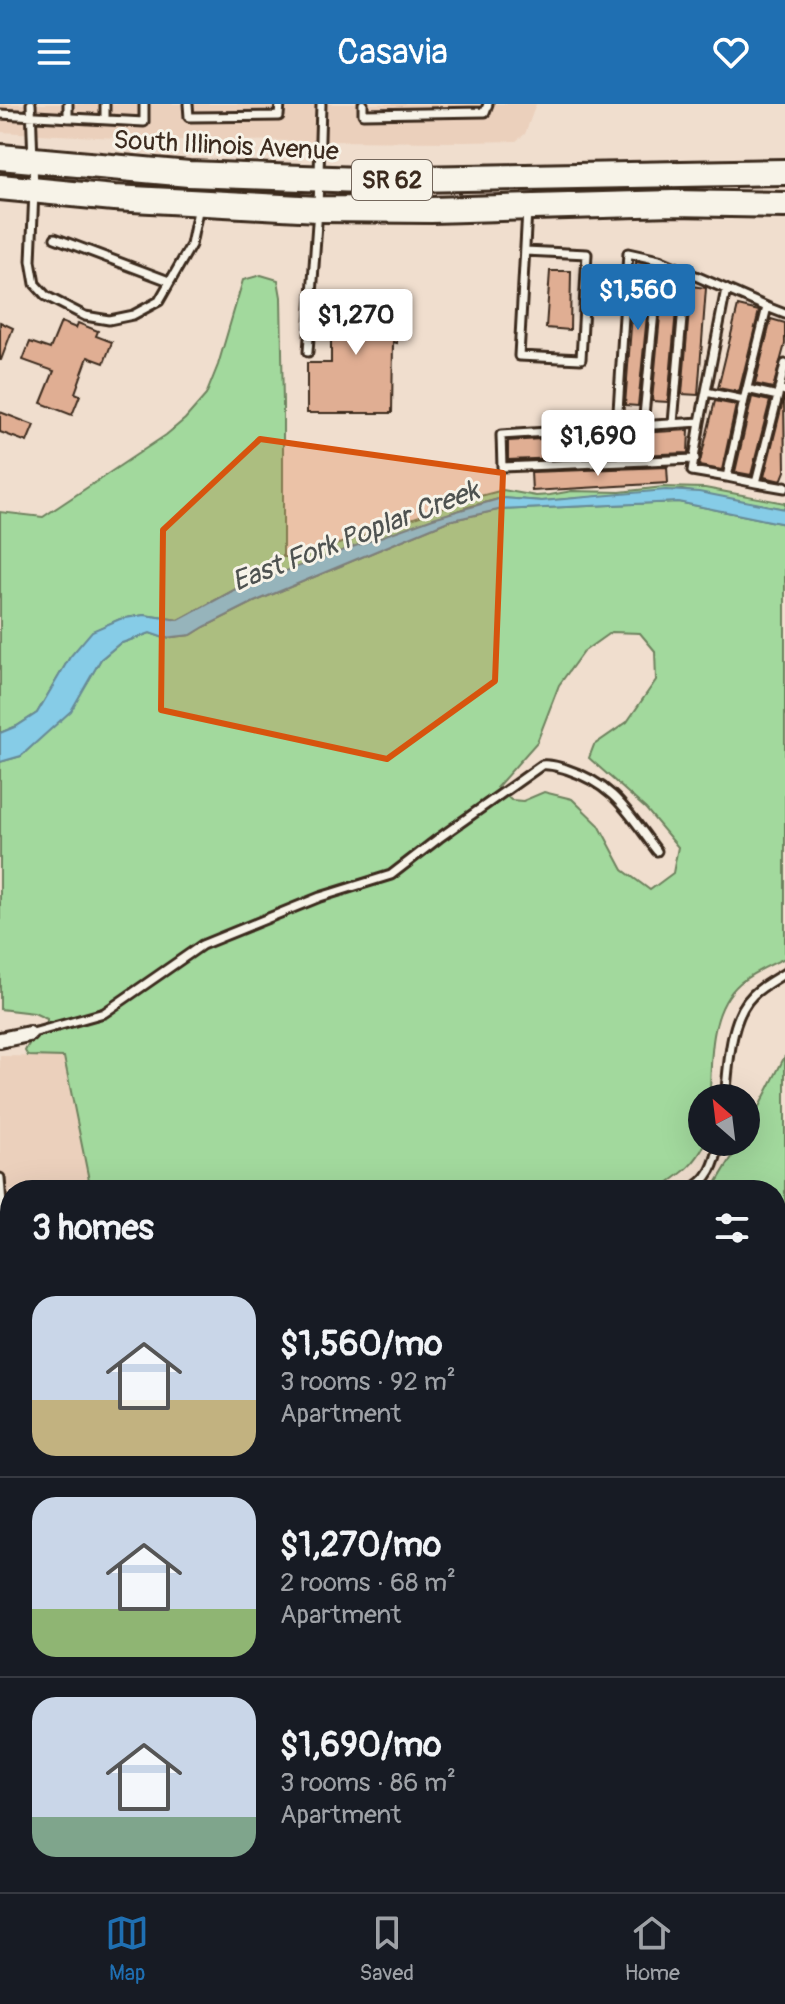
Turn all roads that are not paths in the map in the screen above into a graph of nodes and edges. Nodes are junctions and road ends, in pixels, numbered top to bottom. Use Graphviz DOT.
graph roads {
  1 [pos="31,104"];
  2 [pos="68,104"];
  3 [pos="105,104"];
  4 [pos="144,104"];
  5 [pos="188,104"];
  6 [pos="280,104"];
  7 [pos="321,104"];
  8 [pos="363,104"];
  9 [pos="404,104"];
  10 [pos="488,104"];
  11 [pos="440,108"];
  12 [pos="404,113"];
  13 [pos="0,114"];
  14 [pos="31,115"];
  15 [pos="68,118"];
  16 [pos="105,120"];
  17 [pos="0,157"];
  18 [pos="33,161"];
  19 [pos="785,172"];
  20 [pos="319,179"];
  21 [pos="0,187"];
  22 [pos="34,191"];
  23 [pos="199,204"];
  24 [pos="785,205"];
  25 [pos="527,208"];
  26 [pos="318,209"];
  27 [pos="55,238"];
  28 [pos="525,251"];
  29 [pos="659,260"];
  30 [pos="686,272"];
  31 [pos="169,281"];
  32 [pos="726,289"];
  33 [pos="767,307"];
  34 [pos="785,314"];
  35 [pos="308,352"];
  36 [pos="785,364"];
  37 [pos="747,389"];
  38 [pos="706,392"];
  39 [pos="781,392"];
  40 [pos="744,400"];
  41 [pos="700,422"];
  42 [pos="673,423"];
  43 [pos="643,426"];
  44 [pos="617,427"];
  45 [pos="695,459"];
  46 [pos="727,477"];
  47 [pos="756,483"];
  48 [pos="785,486"];
  49 [pos="657,851"];
  50 [pos="785,973"];
  51 [pos="29,1034"];
  52 [pos="0,1040"];
  53 [pos="727,1084"];
  54 [pos="717,1156"];
  55 [pos="702,1180"];
  1 -- 14 [label="lane"];
  2 -- 15 [label="lane"];
  3 -- 16 [label="lane"];
  4 -- 16 [label="lane"];
  5 -- 6 [label="lane"];
  7 -- 20 [label="lane"];
  8 -- 12 [label="lane"];
  9 -- 12 [label="lane"];
  10 -- 11 [label="lane"];
  11 -- 12 [label="lane"];
  13 -- 14 [label="lane"];
  14 -- 15 [label="lane"];
  14 -- 18 [label="lane"];
  15 -- 16 [label="lane"];
  17 -- 18 [label="highway, South Illinois Avenue / SR 62"];
  18 -- 20 [label="highway, South Illinois Avenue / SR 62"];
  18 -- 22 [label="lane"];
  19 -- 20 [label="highway, South Illinois Avenue / SR 62"];
  20 -- 26 [label="lane"];
  21 -- 22 [label="highway"];
  22 -- 23 [label="highway"];
  22 -- 31 [label="lane"];
  23 -- 26 [label="highway"];
  23 -- 31 [label="lane"];
  24 -- 25 [label="highway"];
  25 -- 26 [label="highway"];
  25 -- 28 [label="lane"];
  26 -- 35 [label="lane"];
  27 -- 31 [label="lane"];
  28 -- 28 [label="lane"];
  29 -- 30 [label="lane"];
  29 -- 43 [label="lane"];
  29 -- 44 [label="lane"];
  30 -- 32 [label="lane"];
  30 -- 42 [label="lane"];
  32 -- 33 [label="lane"];
  32 -- 38 [label="lane"];
  33 -- 34 [label="lane"];
  33 -- 37 [label="lane"];
  36 -- 39 [label="lane"];
  37 -- 39 [label="lane"];
  37 -- 40 [label="lane"];
  38 -- 40 [label="lane"];
  38 -- 41 [label="lane"];
  39 -- 47 [label="lane"];
  40 -- 46 [label="lane"];
  41 -- 42 [label="lane"];
  41 -- 45 [label="lane"];
  42 -- 43 [label="lane"];
  43 -- 44 [label="lane"];
  44 -- 45 [label="lane"];
  45 -- 46 [label="lane"];
  46 -- 47 [label="lane"];
  47 -- 48 [label="lane"];
  49 -- 51 [label="lane"];
  50 -- 53 [label="lane"];
  51 -- 52 [label="street"];
  54 -- 55 [label="lane"];
}
